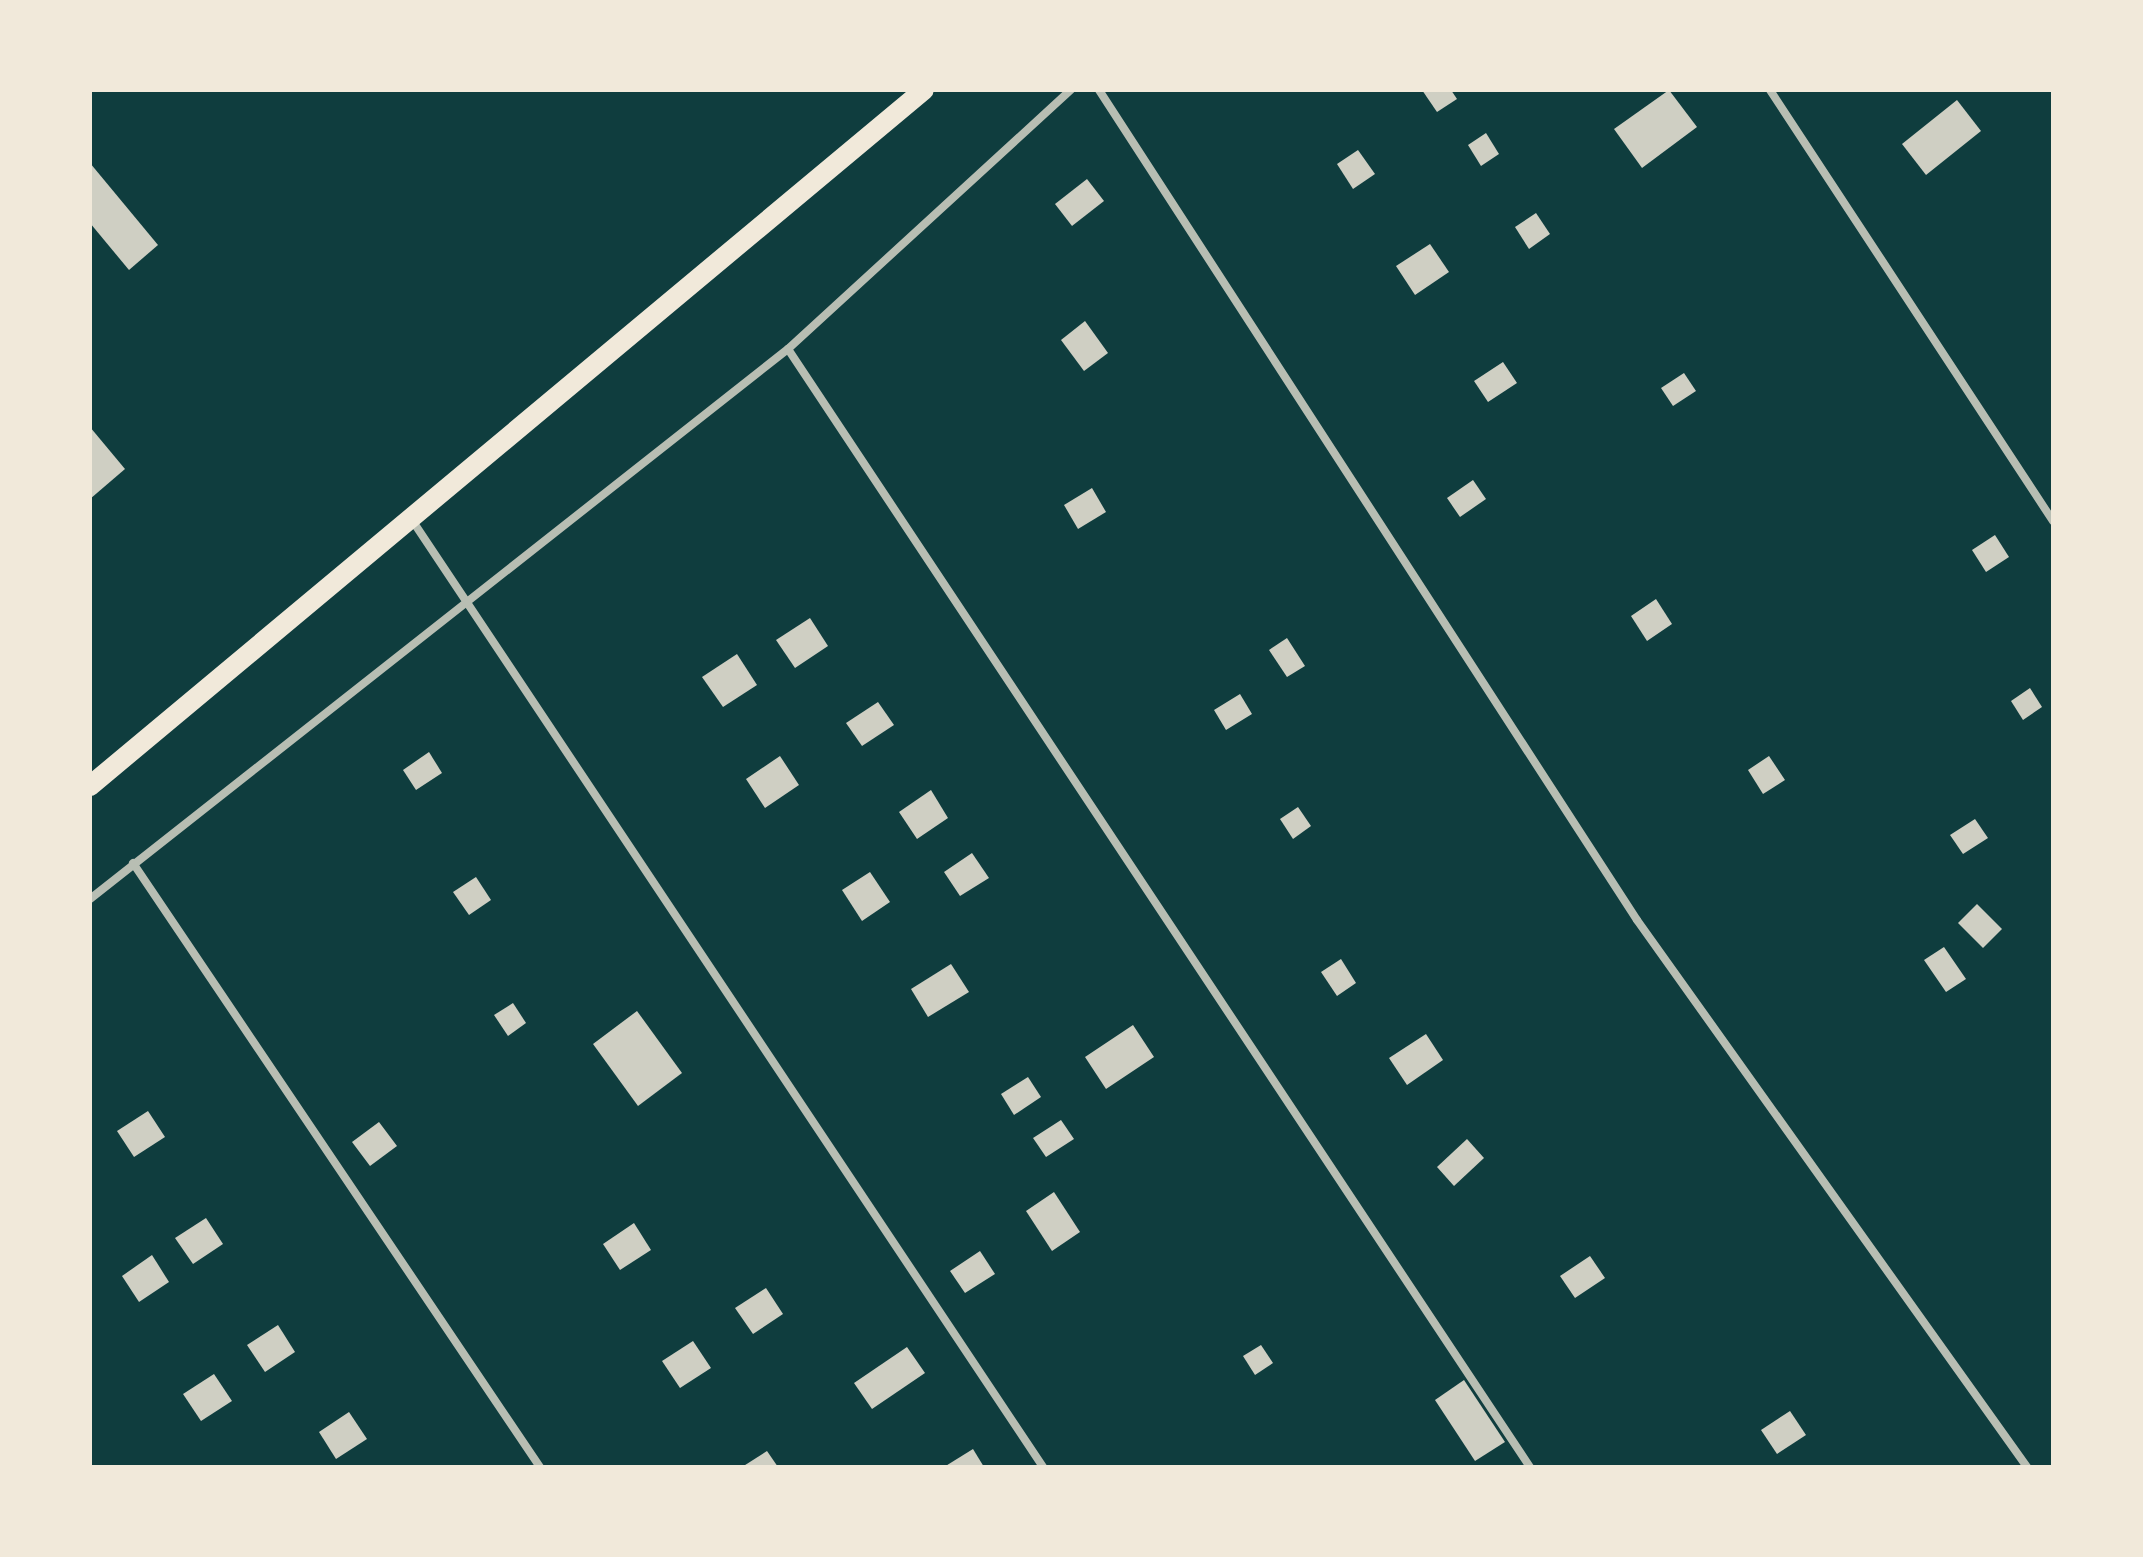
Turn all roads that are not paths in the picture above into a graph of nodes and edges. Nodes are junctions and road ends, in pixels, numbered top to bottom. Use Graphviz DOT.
graph roads {
  1 [pos="924,90"];
  2 [pos="1071,90"];
  3 [pos="1098,90"];
  4 [pos="1770,90"];
  5 [pos="788,349"];
  6 [pos="412,520"];
  7 [pos="2053,521"];
  8 [pos="467,596"];
  9 [pos="90,786"];
  10 [pos="133,863"];
  11 [pos="90,898"];
  12 [pos="540,1467"];
  13 [pos="1044,1467"];
  14 [pos="1530,1467"];
  15 [pos="2027,1467"];
  1 -- 6 [label="main road"];
  2 -- 5 [label="lane"];
  3 -- 15 [label="lane"];
  4 -- 7 [label="lane"];
  5 -- 8 [label="lane"];
  5 -- 14 [label="lane"];
  6 -- 8 [label="lane"];
  6 -- 9 [label="main road"];
  8 -- 10 [label="lane"];
  8 -- 13 [label="lane"];
  10 -- 11 [label="lane"];
  10 -- 12 [label="lane"];
}
